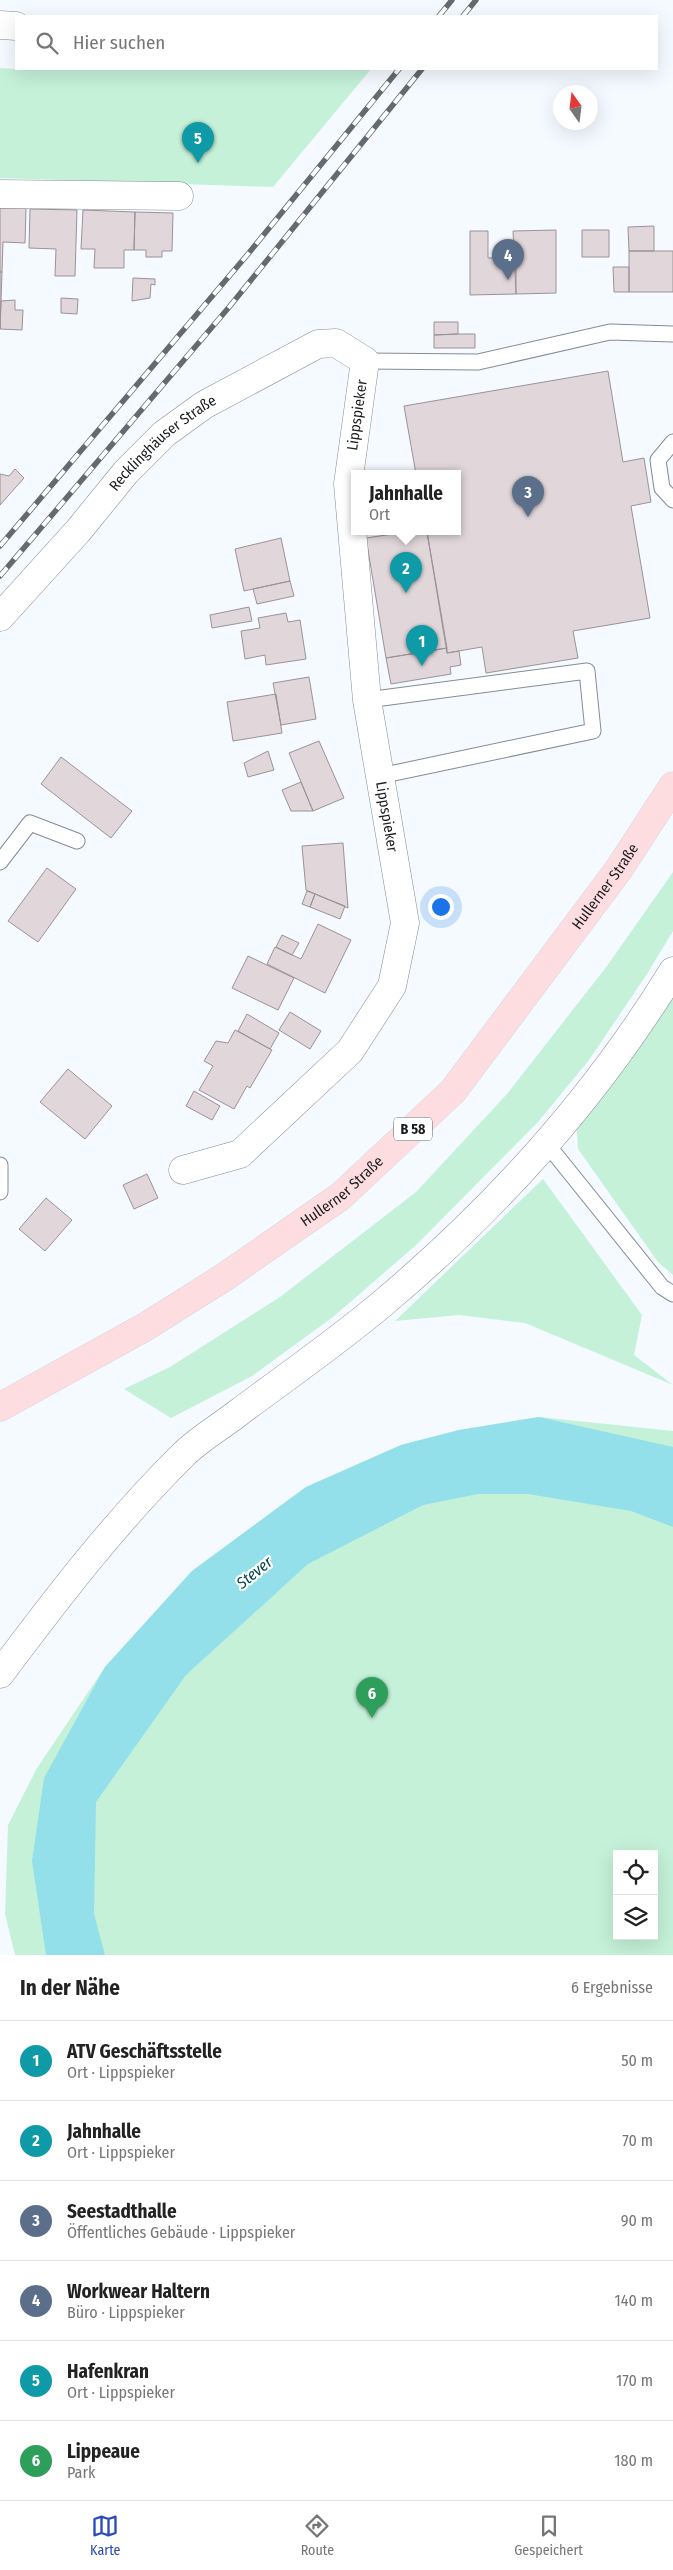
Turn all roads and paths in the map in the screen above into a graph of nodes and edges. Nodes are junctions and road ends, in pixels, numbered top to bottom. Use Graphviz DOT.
graph roads {
  1 [pos="0,25"];
  2 [pos="15,26"];
  3 [pos="0,194"];
  4 [pos="179,196"];
  5 [pos="673,334"];
  6 [pos="365,361"];
  7 [pos="673,442"];
  8 [pos="673,500"];
  9 [pos="351,518"];
  10 [pos="352,535"];
  11 [pos="0,617"];
  12 [pos="367,700"];
  13 [pos="380,776"];
  14 [pos="673,786"];
  15 [pos="77,841"];
  16 [pos="0,862"];
  17 [pos="673,971"];
  18 [pos="547,1144"];
  19 [pos="0,1165"];
  20 [pos="183,1170"];
  21 [pos="0,1192"];
  22 [pos="673,1294"];
  23 [pos="0,1407"];
  24 [pos="0,1674"];
  1 -- 2 [label="street"];
  3 -- 4 [label="street"];
  5 -- 6 [label="lane"];
  6 -- 9 [label="street, Lippspieker"];
  6 -- 11 [label="street, Recklinghäuser Straße"];
  7 -- 8 [label="lane"];
  10 -- 12 [label="street, Lippspieker"];
  12 -- 13 [label="street, Lippspieker"];
  12 -- 13 [label="lane"];
  13 -- 20 [label="street, Lippspieker"];
  14 -- 23 [label="main road, Hullerner Straße / B 58"];
  15 -- 16 [label="lane"];
  17 -- 18 [label="street"];
  18 -- 22 [label="lane"];
  18 -- 24 [label="street"];
  19 -- 21 [label="lane"];
}
